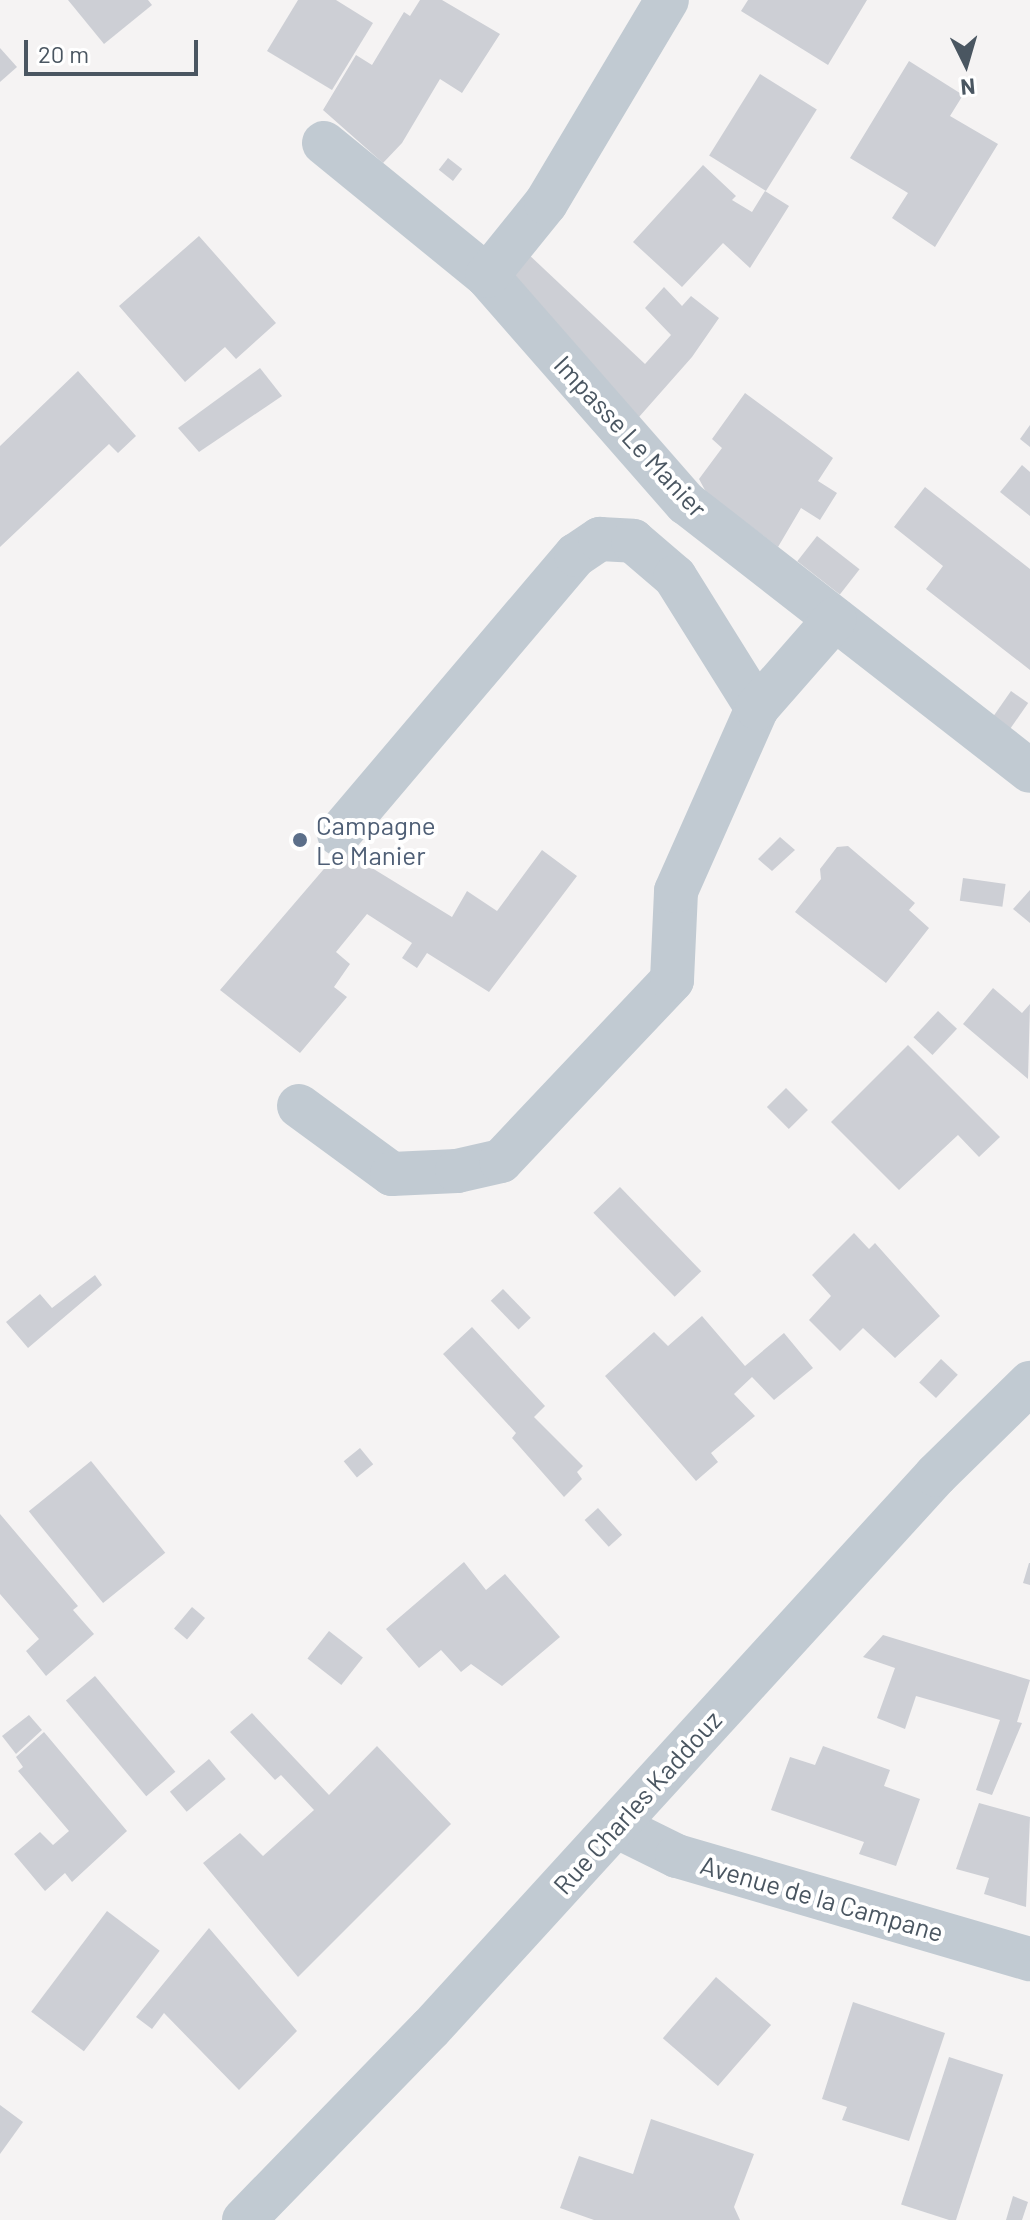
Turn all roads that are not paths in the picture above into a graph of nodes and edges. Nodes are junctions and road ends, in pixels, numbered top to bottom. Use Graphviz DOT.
graph roads {
  1 [pos="667,0"];
  2 [pos="324,143"];
  3 [pos="487,276"];
  4 [pos="835,619"];
  5 [pos="757,708"];
  6 [pos="1030,771"];
  7 [pos="339,834"];
  8 [pos="299,1106"];
  9 [pos="1030,1383"];
  10 [pos="618,1827"];
  11 [pos="1030,1959"];
  12 [pos="244,2220"];
  1 -- 3 [label="street"];
  2 -- 3 [label="street, Impasse Le Manier"];
  3 -- 4 [label="street, Impasse Le Manier"];
  4 -- 5 [label="street"];
  4 -- 6 [label="street, Impasse Le Manier"];
  5 -- 7 [label="street"];
  5 -- 8 [label="street"];
  9 -- 10 [label="street, Rue Charles Kaddouz"];
  10 -- 11 [label="street, Avenue de la Campane"];
  10 -- 12 [label="street, Rue Charles Kaddouz"];
}
